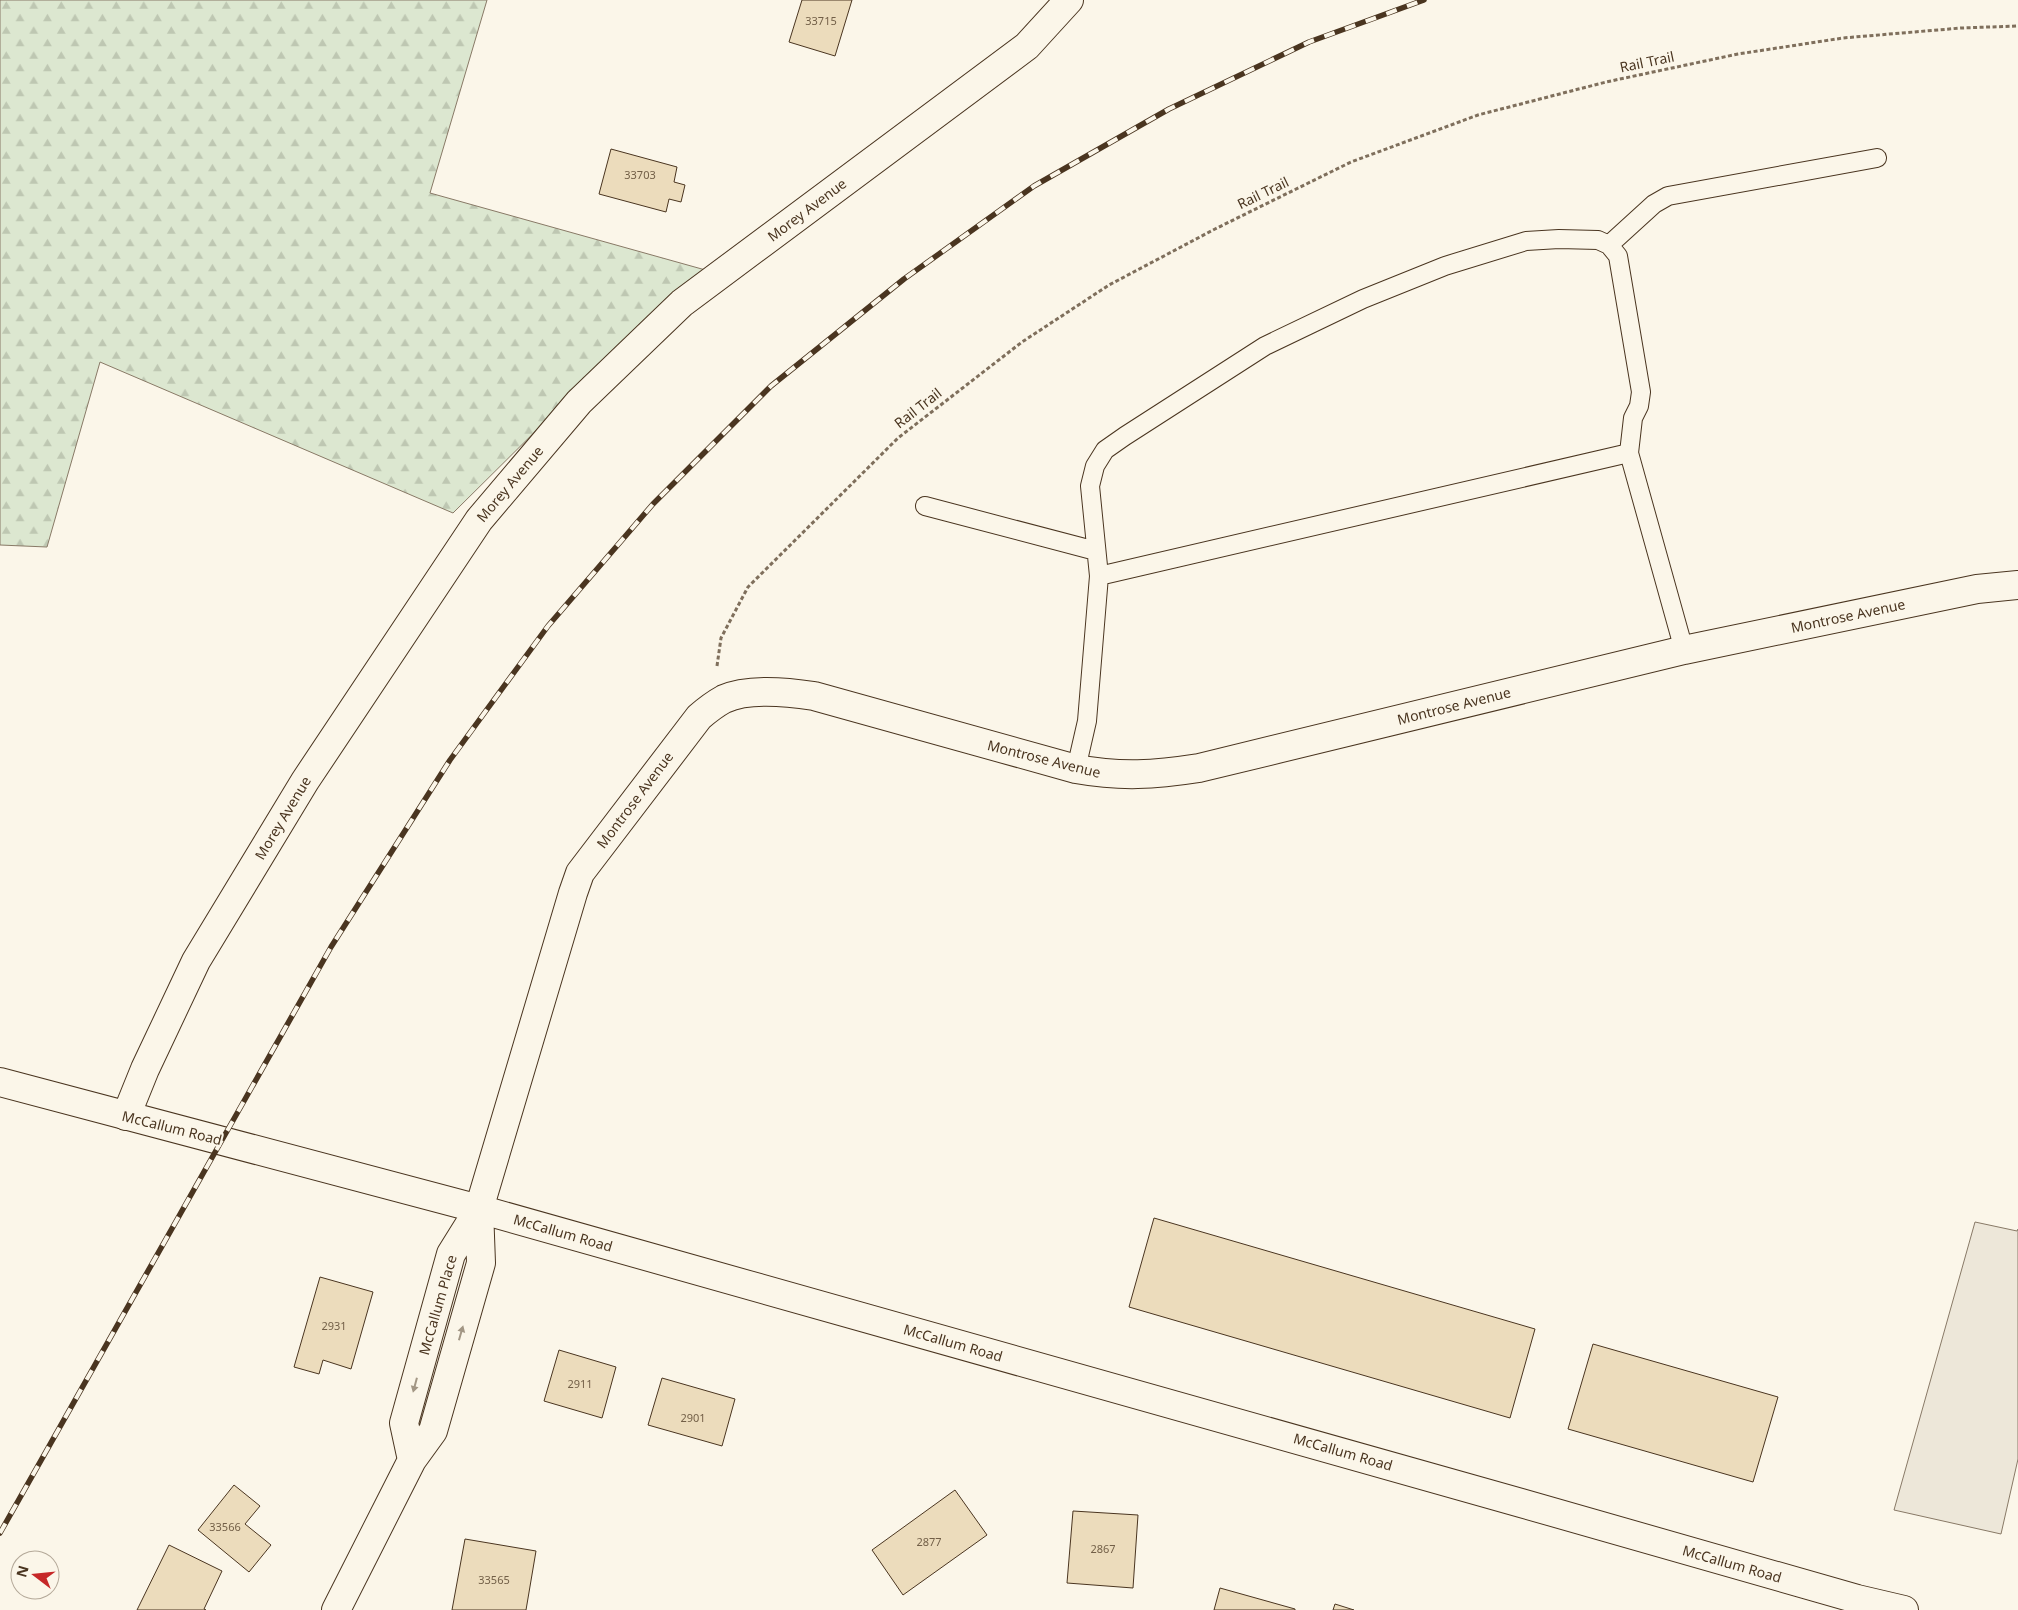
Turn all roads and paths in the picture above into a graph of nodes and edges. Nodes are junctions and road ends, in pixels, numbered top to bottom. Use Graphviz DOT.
graph roads {
  1 [pos="1069,0"];
  2 [pos="2018,26"];
  3 [pos="1877,158"];
  4 [pos="1609,245"];
  5 [pos="1629,453"];
  6 [pos="925,506"];
  7 [pos="1096,550"];
  8 [pos="1099,576"];
  9 [pos="2018,585"];
  10 [pos="1684,650"];
  11 [pos="712,706"];
  12 [pos="1076,770"];
  13 [pos="0,1082"];
  14 [pos="126,1116"];
  15 [pos="479,1209"];
  16 [pos="1856,1605"];
  17 [pos="336,1610"];
  18 [pos="1904,1610"];
  1 -- 14 [label="street, Morey Avenue"];
  2 -- 11 [label="path, Rail Trail"];
  3 -- 4 [label="lane"];
  4 -- 5 [label="lane"];
  4 -- 7 [label="lane"];
  5 -- 8 [label="lane"];
  5 -- 10 [label="lane"];
  6 -- 7 [label="lane"];
  7 -- 8 [label="lane"];
  8 -- 12 [label="lane"];
  9 -- 10 [label="street, Montrose Avenue"];
  10 -- 12 [label="street, Montrose Avenue"];
  11 -- 12 [label="street, Montrose Avenue"];
  11 -- 15 [label="street, Montrose Avenue"];
  13 -- 14 [label="street, McCallum Road"];
  14 -- 15 [label="street, McCallum Road"];
  15 -- 16 [label="street, McCallum Road"];
  15 -- 17 [label="street, McCallum Place"];
  16 -- 18 [label="street, McCallum Road"];
}
